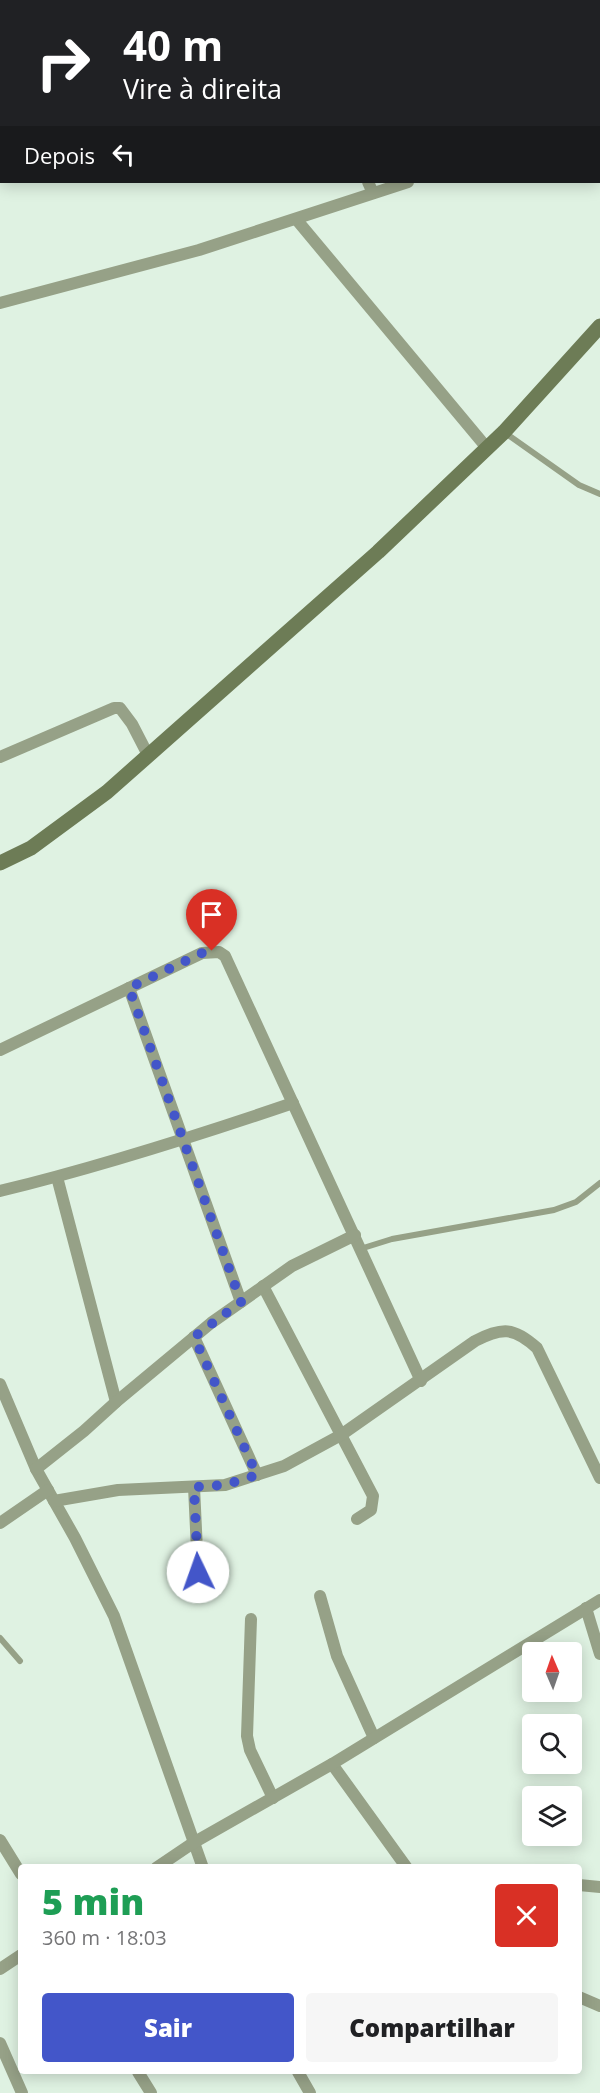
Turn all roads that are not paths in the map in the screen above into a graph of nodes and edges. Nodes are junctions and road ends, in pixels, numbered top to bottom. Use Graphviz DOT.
graph roads {
  1 [pos="401,183"];
  2 [pos="371,187"];
  3 [pos="296,219"];
  4 [pos="0,303"];
  5 [pos="600,326"];
  6 [pos="504,432"];
  7 [pos="487,448"];
  8 [pos="600,494"];
  9 [pos="148,755"];
  10 [pos="0,757"];
  11 [pos="0,863"];
  12 [pos="129,988"];
  13 [pos="0,1050"];
  14 [pos="293,1103"];
  15 [pos="184,1139"];
  16 [pos="57,1177"];
  17 [pos="600,1183"];
  18 [pos="0,1191"];
  19 [pos="355,1235"];
  20 [pos="360,1248"];
  21 [pos="262,1286"];
  22 [pos="241,1302"];
  23 [pos="194,1337"];
  24 [pos="421,1381"];
  25 [pos="0,1387"];
  26 [pos="116,1402"];
  27 [pos="341,1435"];
  28 [pos="36,1469"];
  29 [pos="257,1475"];
  30 [pos="600,1478"];
  31 [pos="194,1487"];
  32 [pos="51,1495"];
  33 [pos="357,1519"];
  34 [pos="0,1523"];
  35 [pos="198,1572"];
  36 [pos="320,1596"];
  37 [pos="600,1599"];
  38 [pos="586,1608"];
  39 [pos="251,1619"];
  40 [pos="0,1638"];
  41 [pos="600,1654"];
  42 [pos="20,1661"];
  43 [pos="374,1738"];
  44 [pos="332,1764"];
  45 [pos="273,1798"];
  46 [pos="0,1840"];
  47 [pos="194,1843"];
  48 [pos="162,1864"];
  49 [pos="202,1864"];
  50 [pos="404,1864"];
  51 [pos="18,1869"];
  52 [pos="582,1885"];
  53 [pos="600,1887"];
  54 [pos="18,1957"];
  55 [pos="0,1969"];
  56 [pos="582,1998"];
  57 [pos="600,2006"];
  58 [pos="0,2043"];
  59 [pos="139,2074"];
  60 [pos="299,2074"];
  61 [pos="22,2093"];
  62 [pos="151,2093"];
  63 [pos="310,2093"];
  1 -- 2 [label="street"];
  2 -- 3 [label="street"];
  3 -- 4 [label="street"];
  3 -- 7 [label="street"];
  5 -- 6 [label="street"];
  6 -- 7 [label="street"];
  6 -- 8 [label="lane"];
  7 -- 9 [label="street"];
  9 -- 10 [label="street"];
  9 -- 11 [label="street"];
  12 -- 13 [label="street"];
  12 -- 14 [label="street"];
  12 -- 15 [label="street"];
  14 -- 15 [label="street"];
  14 -- 19 [label="street"];
  15 -- 16 [label="street"];
  15 -- 22 [label="street"];
  16 -- 18 [label="street"];
  16 -- 26 [label="street"];
  17 -- 20 [label="lane"];
  19 -- 20 [label="street"];
  19 -- 21 [label="street"];
  20 -- 24 [label="street"];
  21 -- 22 [label="street"];
  21 -- 27 [label="street"];
  22 -- 23 [label="street"];
  23 -- 26 [label="street"];
  23 -- 29 [label="street"];
  24 -- 27 [label="street"];
  24 -- 30 [label="street"];
  25 -- 28 [label="street"];
  26 -- 28 [label="street"];
  27 -- 29 [label="street"];
  27 -- 33 [label="street"];
  28 -- 32 [label="street"];
  29 -- 31 [label="street"];
  31 -- 32 [label="street"];
  31 -- 35 [label="street"];
  32 -- 34 [label="street"];
  32 -- 47 [label="street"];
  36 -- 43 [label="street"];
  37 -- 38 [label="street"];
  38 -- 41 [label="street"];
  38 -- 43 [label="street"];
  39 -- 45 [label="street"];
  40 -- 42 [label="lane"];
  43 -- 44 [label="street"];
  44 -- 45 [label="street"];
  44 -- 50 [label="street"];
  45 -- 47 [label="street"];
  46 -- 51 [label="street"];
  47 -- 48 [label="street"];
  47 -- 49 [label="street"];
  52 -- 53 [label="street"];
  54 -- 55 [label="street"];
  56 -- 57 [label="street"];
  58 -- 61 [label="street"];
  59 -- 62 [label="street"];
  60 -- 63 [label="street"];
}
